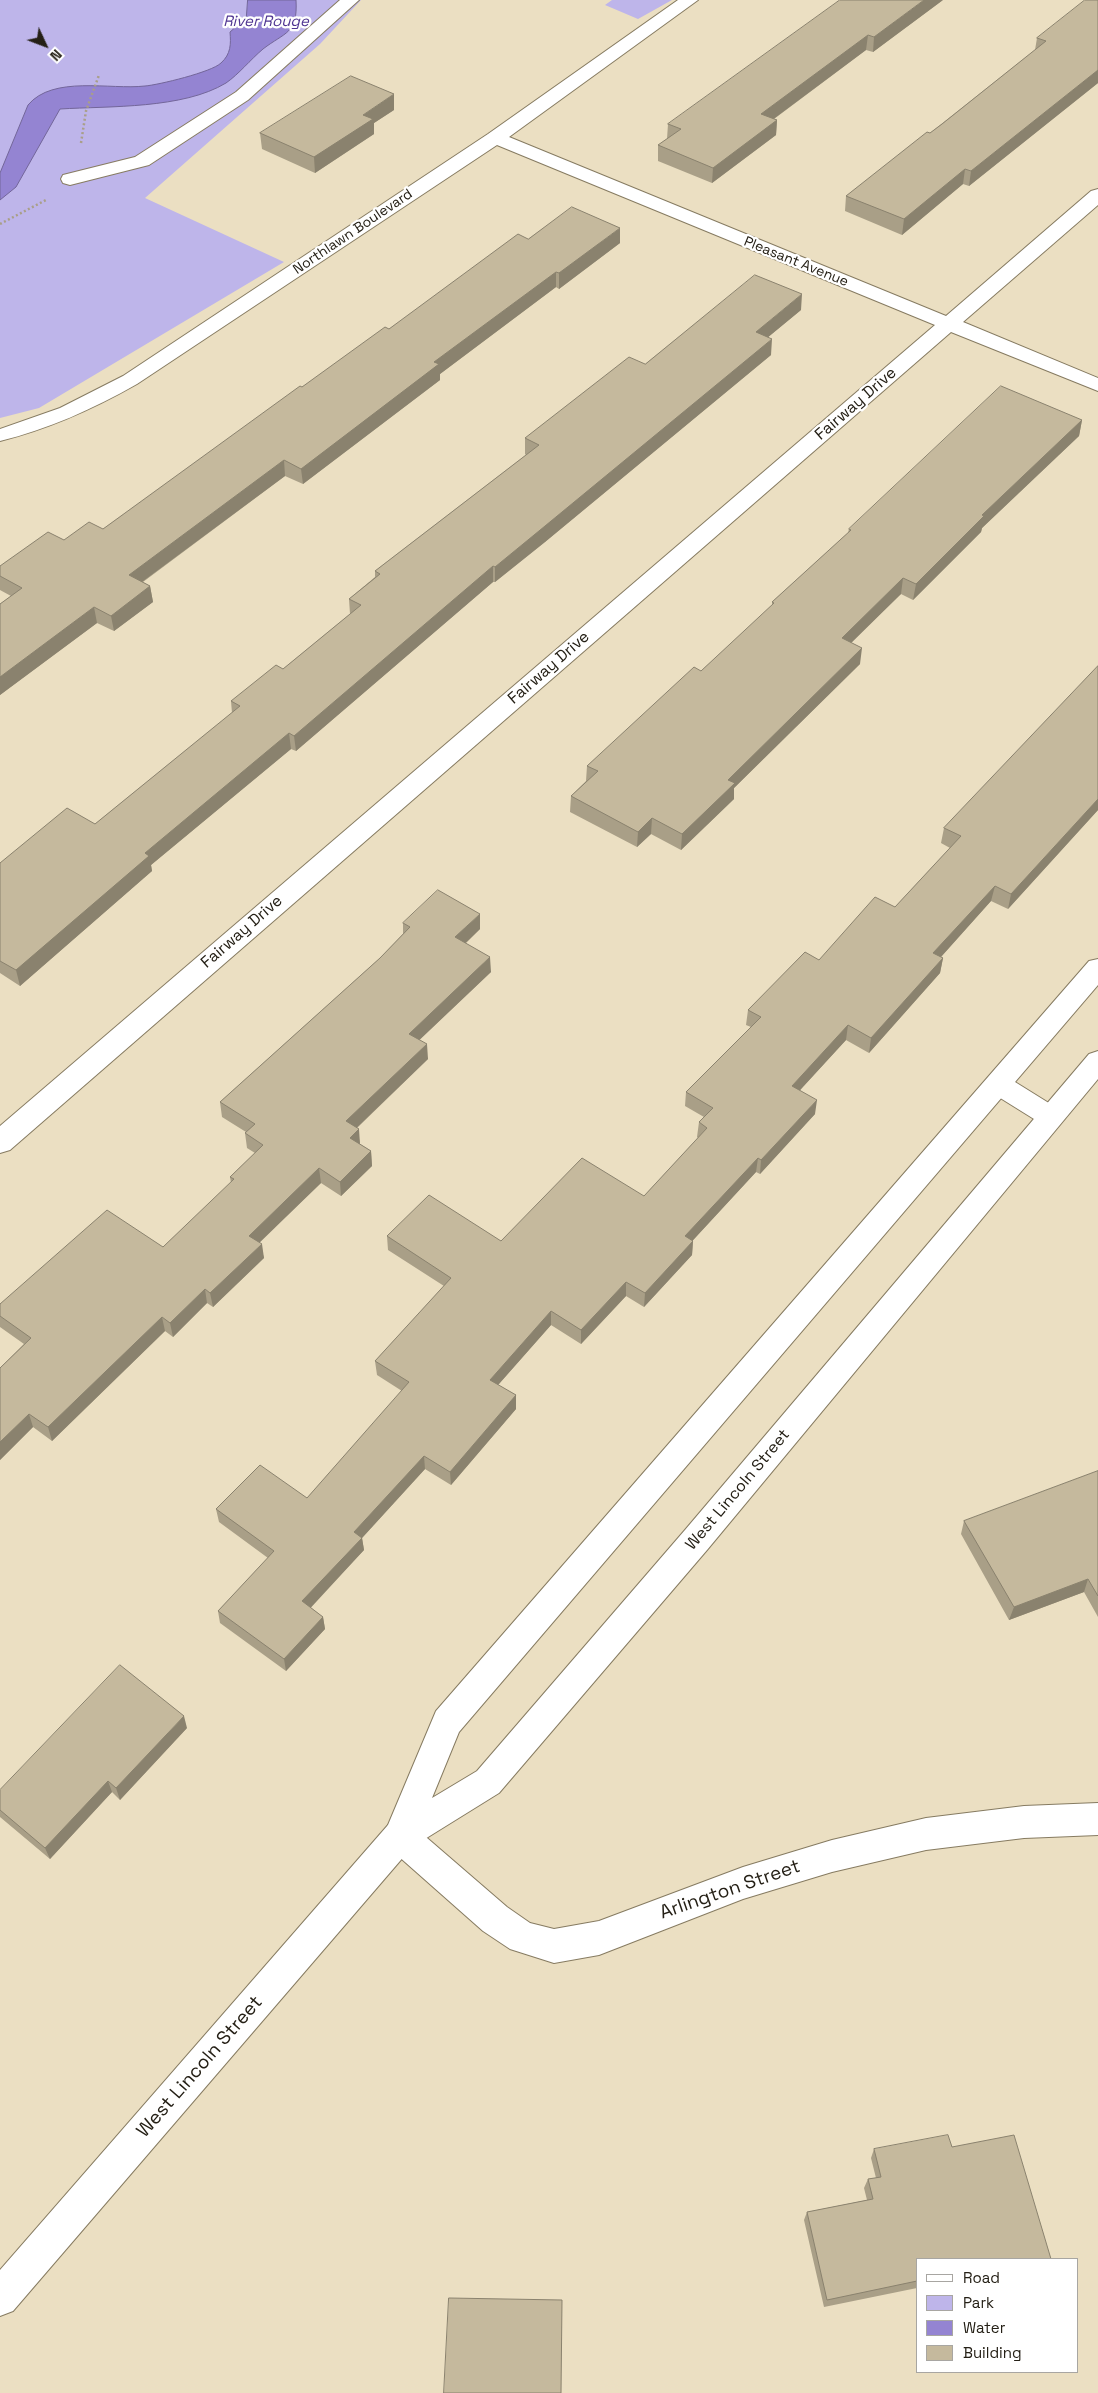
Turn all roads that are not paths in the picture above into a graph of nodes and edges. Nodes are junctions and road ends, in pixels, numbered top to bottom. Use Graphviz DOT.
graph roads {
  1 [pos="350,0"];
  2 [pos="689,0"];
  3 [pos="495,138"];
  4 [pos="70,179"];
  5 [pos="1098,194"];
  6 [pos="949,324"];
  7 [pos="1098,385"];
  8 [pos="0,435"];
  9 [pos="1098,968"];
  10 [pos="1098,1061"];
  11 [pos="998,1084"];
  12 [pos="1051,1117"];
  13 [pos="0,1142"];
  14 [pos="1098,1819"];
  15 [pos="400,1836"];
  16 [pos="0,2298"];
  1 -- 4 [label="street"];
  2 -- 3 [label="street, Northlawn Boulevard"];
  3 -- 6 [label="street, Pleasant Avenue"];
  3 -- 8 [label="street, Northlawn Boulevard"];
  5 -- 6 [label="street, Fairway Drive"];
  6 -- 7 [label="street, Pleasant Avenue"];
  6 -- 13 [label="street, Fairway Drive"];
  9 -- 11 [label="street, West Lincoln Street"];
  10 -- 12 [label="street, West Lincoln Street"];
  11 -- 12 [label="street"];
  11 -- 15 [label="street, West Lincoln Street"];
  12 -- 15 [label="street, West Lincoln Street"];
  14 -- 15 [label="street, Arlington Street"];
  15 -- 16 [label="street, West Lincoln Street"];
}
